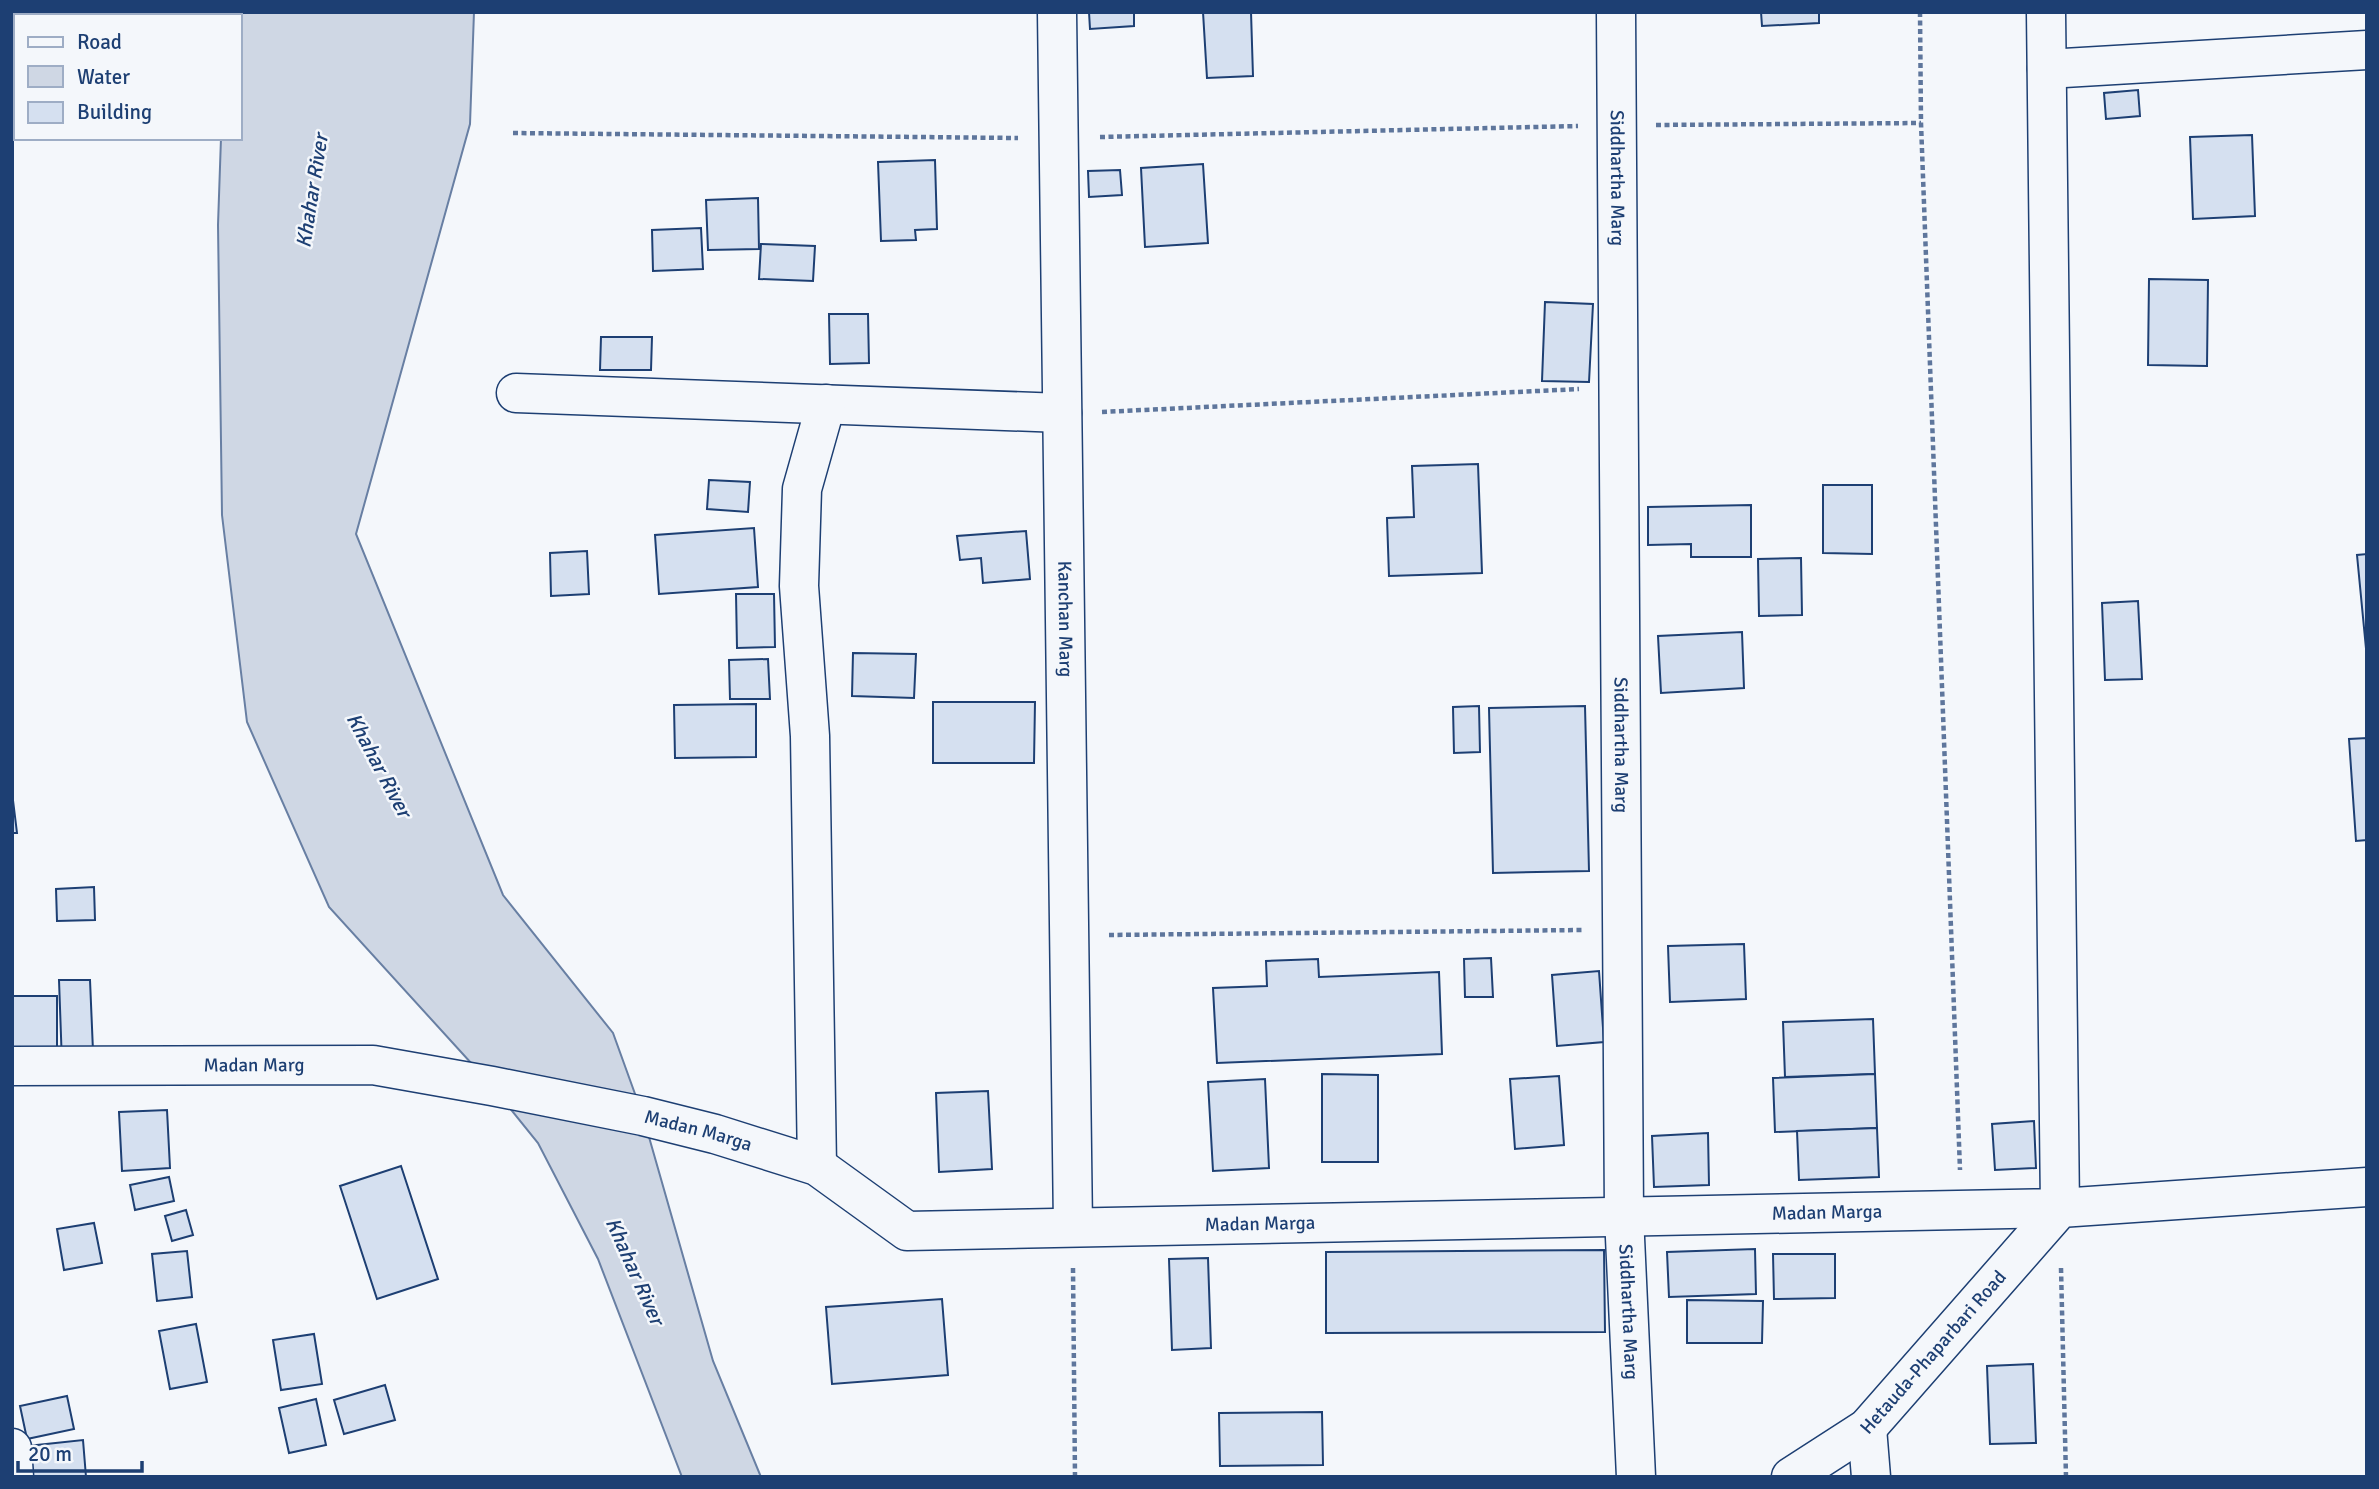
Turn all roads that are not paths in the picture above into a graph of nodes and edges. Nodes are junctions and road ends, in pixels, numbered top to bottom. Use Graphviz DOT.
graph roads {
  1 [pos="1057,12"];
  2 [pos="1616,12"];
  3 [pos="2046,12"];
  4 [pos="2367,50"];
  5 [pos="2047,69"];
  6 [pos="516,393"];
  7 [pos="826,404"];
  8 [pos="1062,413"];
  9 [pos="12,1066"];
  10 [pos="817,1166"];
  11 [pos="2367,1187"];
  12 [pos="2060,1208"];
  13 [pos="1624,1216"];
  14 [pos="1073,1227"];
  15 [pos="1867,1428"];
  16 [pos="12,1448"];
  17 [pos="14,1477"];
  18 [pos="1636,1477"];
  19 [pos="1791,1477"];
  20 [pos="1871,1477"];
  1 -- 8 [label="main road, Kanchan Marg"];
  2 -- 13 [label="main road, Siddhartha Marg"];
  3 -- 5 [label="main road"];
  4 -- 5 [label="main road"];
  5 -- 12 [label="main road"];
  6 -- 7 [label="main road"];
  7 -- 8 [label="main road"];
  7 -- 10 [label="main road"];
  8 -- 14 [label="main road, Kanchan Marg"];
  9 -- 10 [label="main road, Madan Marg"];
  10 -- 14 [label="main road, Madan Marga"];
  11 -- 12 [label="main road, Madan Marga"];
  12 -- 13 [label="main road, Madan Marga"];
  12 -- 15 [label="main road, Hetauda-Phaparbari Road"];
  13 -- 14 [label="main road, Madan Marga"];
  13 -- 18 [label="main road, Siddhartha Marg"];
  15 -- 19 [label="main road, Hetauda-Phaparbari Road"];
  15 -- 20 [label="main road"];
  16 -- 17 [label="main road"];
}
